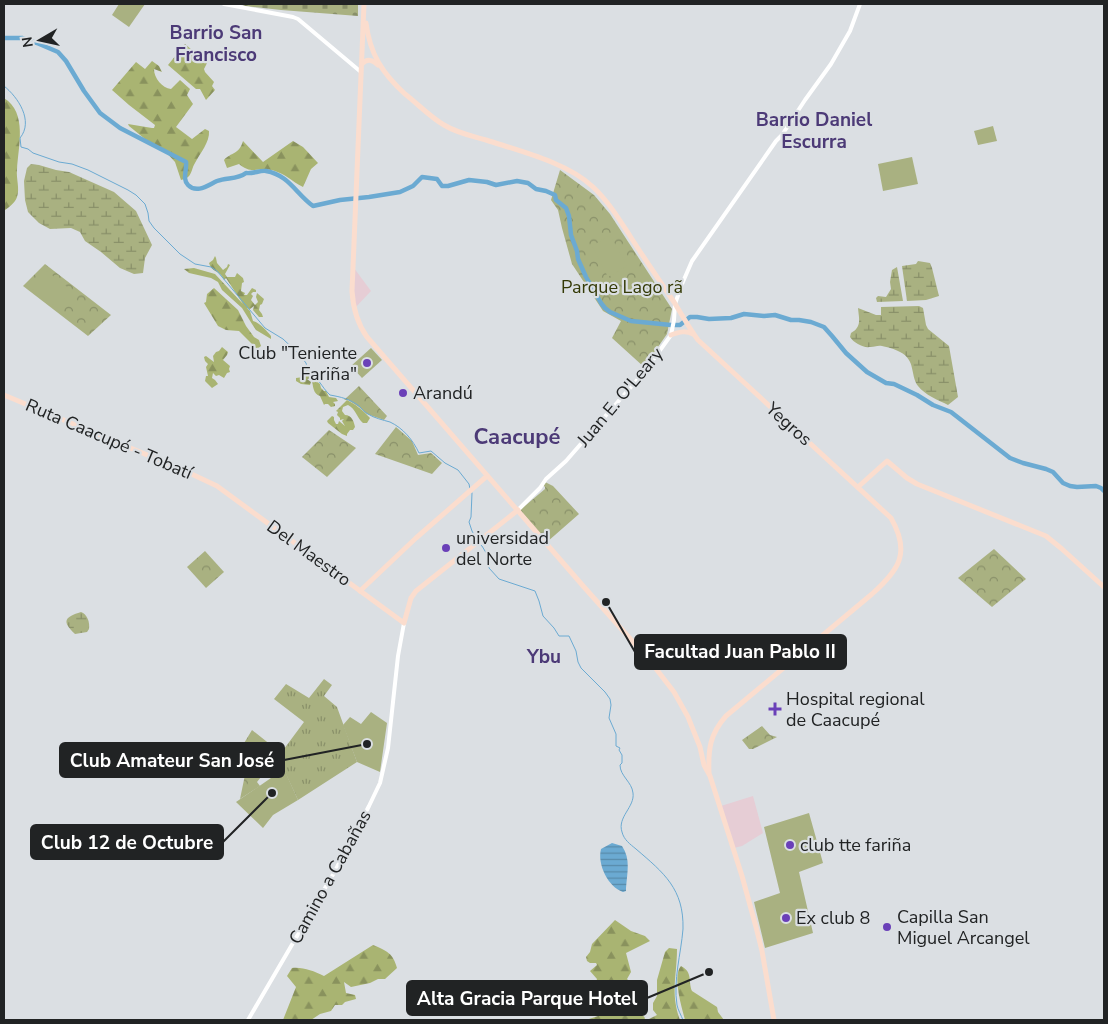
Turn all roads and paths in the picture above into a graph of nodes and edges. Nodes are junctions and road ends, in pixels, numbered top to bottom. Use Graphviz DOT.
graph roads {
  1 [pos="224,4"];
  2 [pos="860,4"];
  3 [pos="364,5"];
  4 [pos="362,65"];
  5 [pos="380,66"];
  6 [pos="362,72"];
  7 [pos="675,304"];
  8 [pos="671,335"];
  9 [pos="694,335"];
  10 [pos="4,395"];
  11 [pos="487,476"];
  12 [pos="546,479"];
  13 [pos="551,482"];
  14 [pos="214,485"];
  15 [pos="858,487"];
  16 [pos="518,510"];
  17 [pos="1104,587"];
  18 [pos="360,590"];
  19 [pos="404,623"];
  20 [pos="696,735"];
  21 [pos="710,744"];
  22 [pos="710,776"];
  23 [pos="248,1020"];
  24 [pos="774,1020"];
  1 -- 6 [label="street"];
  2 -- 7 [label="street, Juan E. O'Leary"];
  3 -- 4 [label="main road"];
  3 -- 5 [label="main road, Yegros"];
  4 -- 5 [label="main road"];
  4 -- 6 [label="main road"];
  5 -- 7 [label="main road, Yegros"];
  6 -- 11 [label="main road"];
  7 -- 8 [label="street, Juan E. O'Leary"];
  7 -- 9 [label="main road, Yegros"];
  8 -- 9 [label="main road"];
  8 -- 12 [label="street, Juan E. O'Leary"];
  9 -- 15 [label="main road, Yegros"];
  10 -- 14 [label="main road, Ruta Caacupé - Tobatí"];
  11 -- 16 [label="main road"];
  11 -- 18 [label="main road"];
  12 -- 13 [label="street"];
  12 -- 16 [label="street, Juan E. O'Leary"];
  14 -- 18 [label="main road, Del Maestro"];
  15 -- 17 [label="main road"];
  15 -- 21 [label="main road, Yegros"];
  16 -- 19 [label="main road, Juan E. O'Leary"];
  16 -- 20 [label="main road"];
  18 -- 19 [label="main road, Del Maestro"];
  19 -- 23 [label="street, Camino a Cabañas"];
  20 -- 21 [label="main road"];
  20 -- 22 [label="main road"];
  21 -- 22 [label="main road"];
  22 -- 24 [label="main road"];
}
